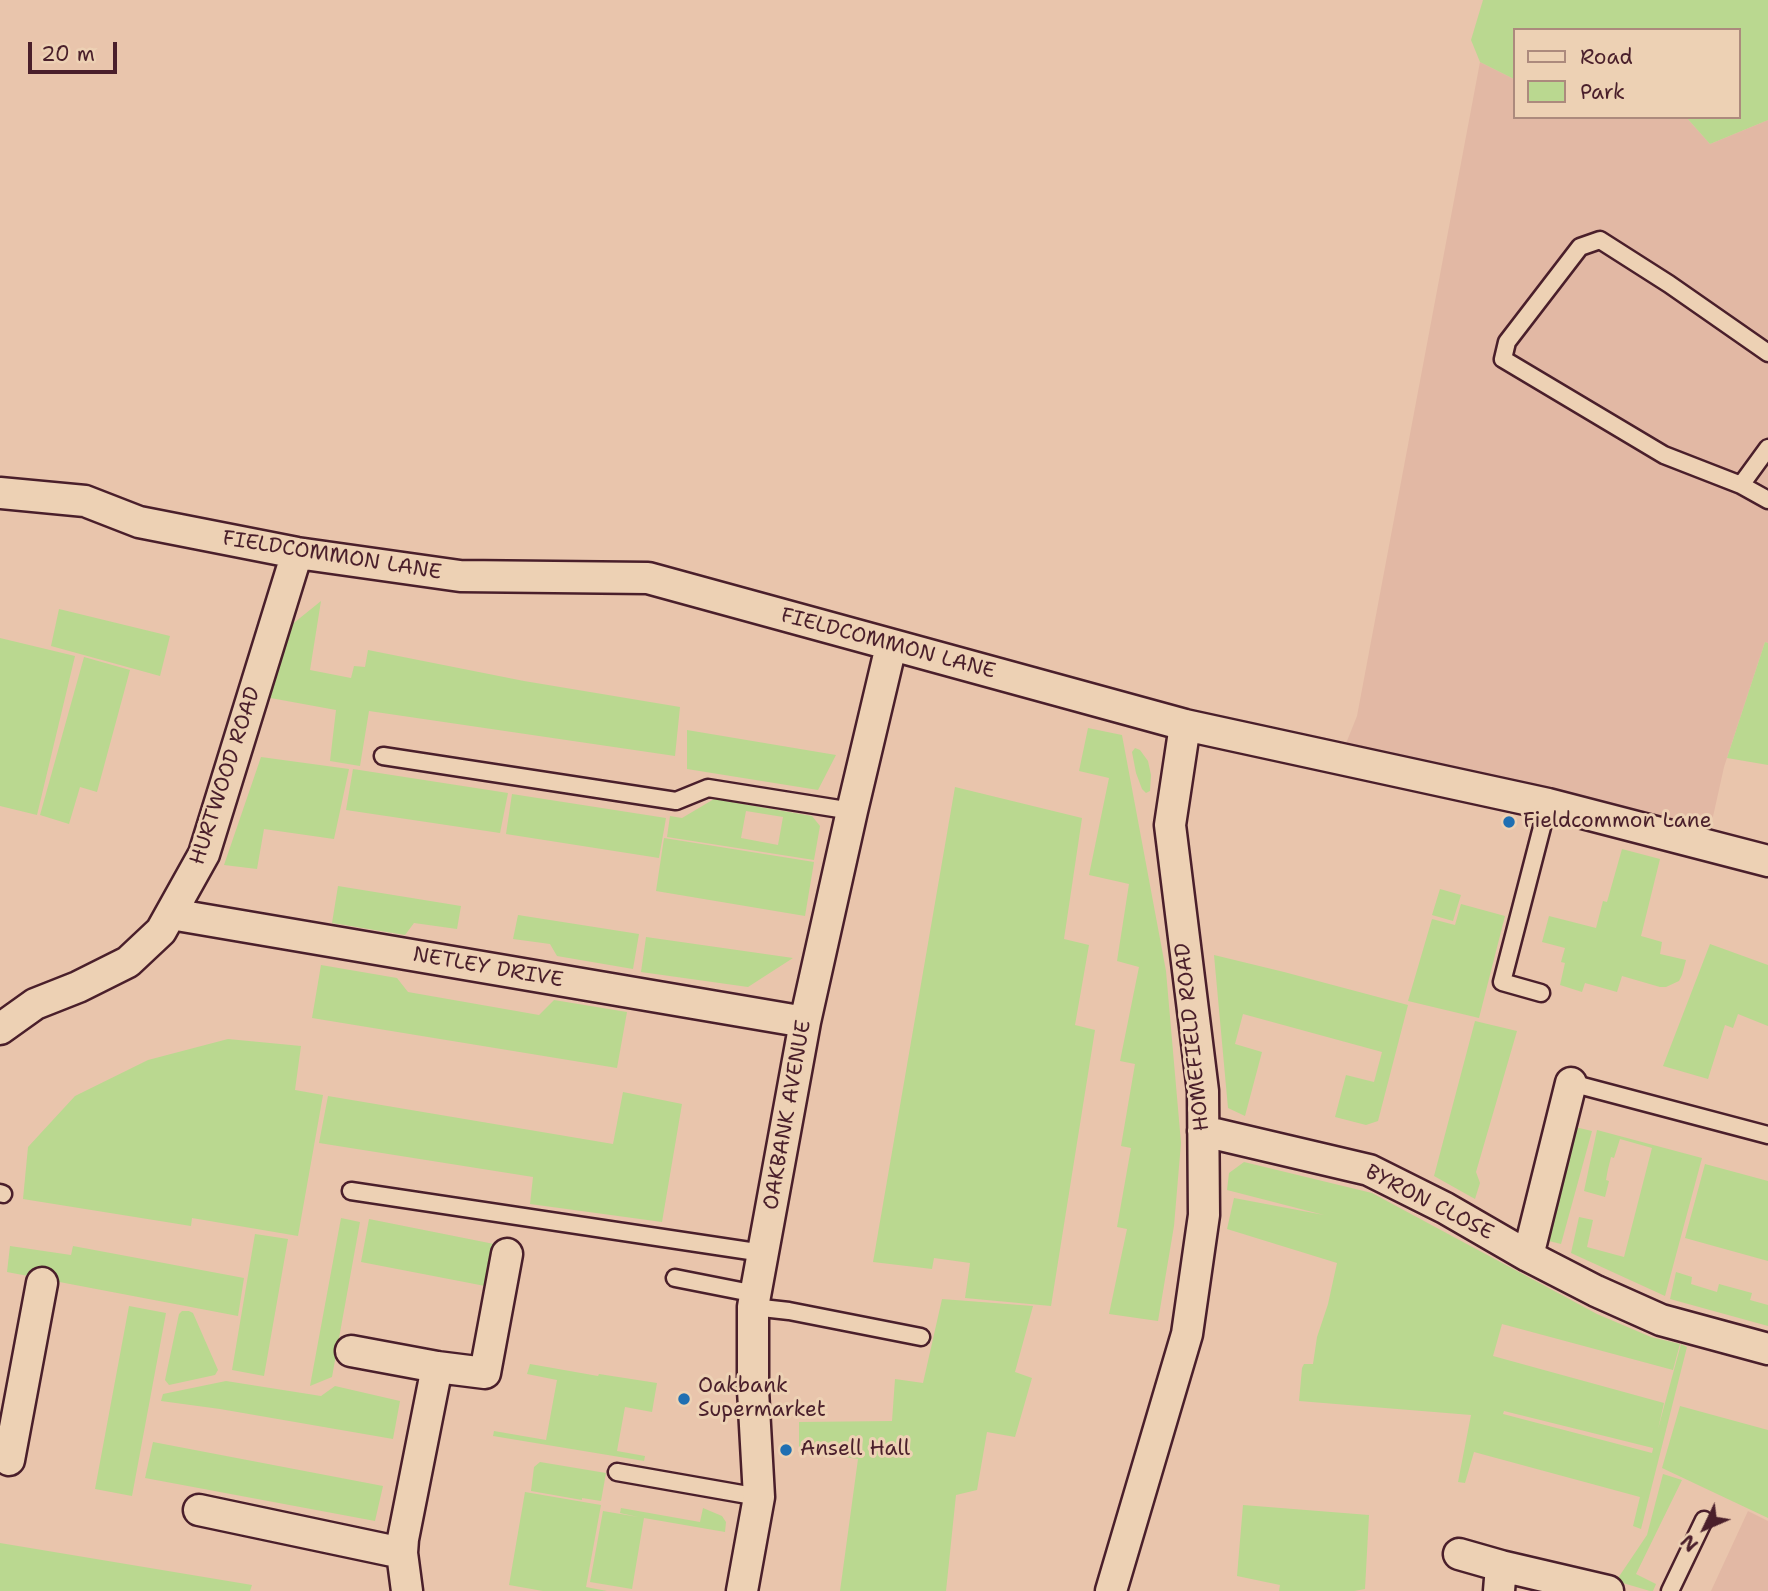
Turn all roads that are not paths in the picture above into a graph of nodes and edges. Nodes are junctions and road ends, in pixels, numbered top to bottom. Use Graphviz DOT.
graph roads {
  1 [pos="1768,353"];
  2 [pos="1768,448"];
  3 [pos="1741,485"];
  4 [pos="0,493"];
  5 [pos="1768,500"];
  6 [pos="297,553"];
  7 [pos="891,646"];
  8 [pos="1185,725"];
  9 [pos="383,756"];
  10 [pos="1548,804"];
  11 [pos="852,811"];
  12 [pos="1768,861"];
  13 [pos="172,914"];
  14 [pos="1541,993"];
  15 [pos="805,1022"];
  16 [pos="0,1029"];
  17 [pos="1571,1083"];
  18 [pos="1203,1131"];
  19 [pos="1768,1135"];
  20 [pos="351,1191"];
  21 [pos="763,1253"];
  22 [pos="507,1254"];
  23 [pos="1528,1256"];
  24 [pos="675,1278"];
  25 [pos="42,1283"];
  26 [pos="754,1300"];
  27 [pos="921,1338"];
  28 [pos="1768,1349"];
  29 [pos="351,1352"];
  30 [pos="437,1367"];
  31 [pos="11,1384"];
  32 [pos="9,1460"];
  33 [pos="617,1472"];
  34 [pos="759,1497"];
  35 [pos="199,1510"];
  36 [pos="1704,1520"];
  37 [pos="402,1553"];
  38 [pos="1459,1554"];
  39 [pos="1500,1579"];
  40 [pos="407,1591"];
  41 [pos="742,1591"];
  42 [pos="1111,1591"];
  43 [pos="1608,1591"];
  44 [pos="1670,1591"];
  1 -- 3 [label="lane"];
  2 -- 3 [label="lane"];
  3 -- 5 [label="lane"];
  4 -- 6 [label="street, FIELDCOMMON LANE"];
  6 -- 7 [label="street, FIELDCOMMON LANE"];
  6 -- 13 [label="street, HURTWOOD ROAD"];
  7 -- 8 [label="street, FIELDCOMMON LANE"];
  7 -- 11 [label="street, OAKBANK AVENUE"];
  8 -- 10 [label="street, FIELDCOMMON LANE"];
  8 -- 18 [label="street, HOMEFIELD ROAD"];
  9 -- 11 [label="lane"];
  10 -- 12 [label="street, FIELDCOMMON LANE"];
  10 -- 14 [label="lane"];
  11 -- 15 [label="street, OAKBANK AVENUE"];
  13 -- 15 [label="street, NETLEY DRIVE"];
  13 -- 16 [label="street, HURTWOOD ROAD"];
  15 -- 21 [label="street, OAKBANK AVENUE"];
  17 -- 19 [label="lane"];
  17 -- 23 [label="street"];
  18 -- 23 [label="street, BYRON CLOSE"];
  18 -- 42 [label="street, HOMEFIELD ROAD"];
  20 -- 21 [label="lane"];
  21 -- 26 [label="street, OAKBANK AVENUE"];
  22 -- 30 [label="street"];
  23 -- 28 [label="street, BYRON CLOSE"];
  24 -- 26 [label="lane"];
  25 -- 31 [label="street"];
  26 -- 27 [label="lane"];
  26 -- 34 [label="street, OAKBANK AVENUE"];
  29 -- 30 [label="street"];
  30 -- 37 [label="street"];
  31 -- 32 [label="street"];
  33 -- 34 [label="lane"];
  34 -- 41 [label="street, OAKBANK AVENUE"];
  35 -- 37 [label="street"];
  36 -- 44 [label="lane"];
  37 -- 40 [label="street"];
  38 -- 39 [label="street"];
  39 -- 43 [label="street"];
}
